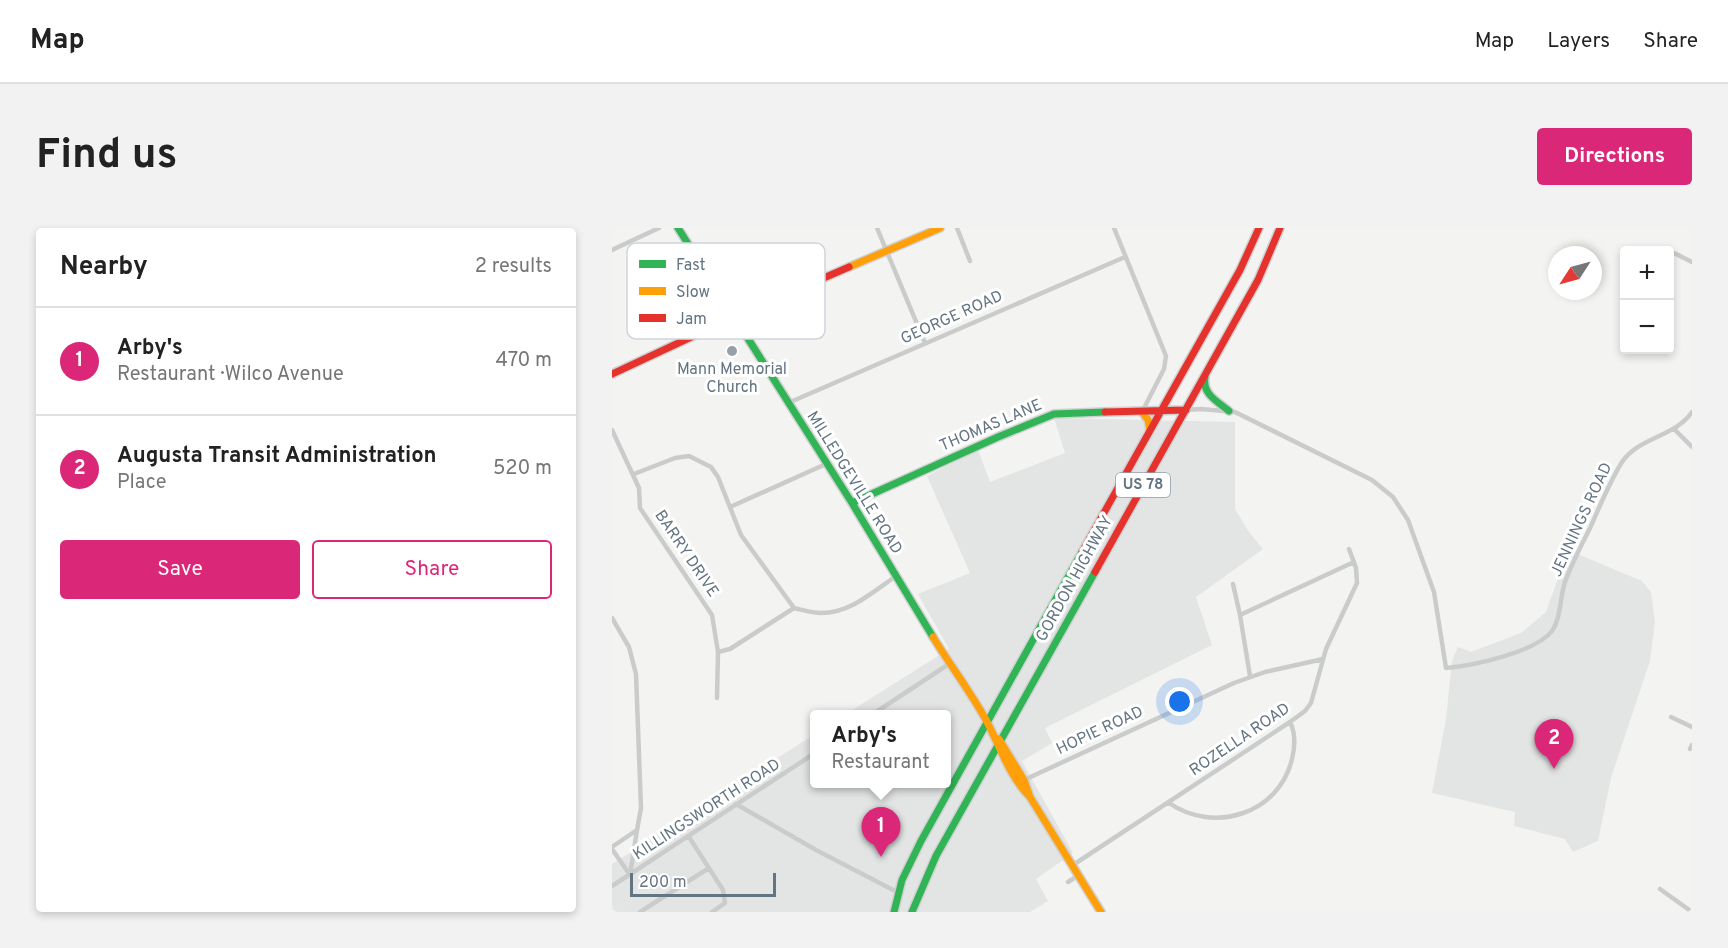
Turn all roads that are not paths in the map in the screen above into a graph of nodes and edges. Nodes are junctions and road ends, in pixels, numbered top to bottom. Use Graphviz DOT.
graph roads {
  1 [pos="659,228"];
  2 [pos="877,228"];
  3 [pos="940,228"];
  4 [pos="957,228"];
  5 [pos="1114,228"];
  6 [pos="1259,228"];
  7 [pos="1280,228"];
  8 [pos="681,229"];
  9 [pos="689,243"];
  10 [pos="612,249"];
  11 [pos="887,251"];
  12 [pos="1674,253"];
  13 [pos="1125,257"];
  14 [pos="970,261"];
  15 [pos="1692,262"];
  16 [pos="825,278"];
  17 [pos="687,339"];
  18 [pos="748,339"];
  19 [pos="925,343"];
  20 [pos="1207,372"];
  21 [pos="612,374"];
  22 [pos="788,403"];
  23 [pos="1186,410"];
  24 [pos="1229,411"];
  25 [pos="1142,412"];
  26 [pos="1161,412"];
  27 [pos="1692,412"];
  28 [pos="1674,429"];
  29 [pos="612,430"];
  30 [pos="1150,430"];
  31 [pos="1692,447"];
  32 [pos="826,464"];
  33 [pos="634,474"];
  34 [pos="852,502"];
  35 [pos="730,507"];
  36 [pos="1349,549"];
  37 [pos="1354,562"];
  38 [pos="896,576"];
  39 [pos="1233,584"];
  40 [pos="794,608"];
  41 [pos="1240,615"];
  42 [pos="612,618"];
  43 [pos="718,652"];
  44 [pos="1323,659"];
  45 [pos="949,664"];
  46 [pos="1250,676"];
  47 [pos="717,698"];
  48 [pos="879,710"];
  49 [pos="1671,717"];
  50 [pos="987,722"];
  51 [pos="1290,722"];
  52 [pos="1692,727"];
  53 [pos="999,743"];
  54 [pos="810,756"];
  55 [pos="1024,780"];
  56 [pos="951,787"];
  57 [pos="951,788"];
  58 [pos="1030,797"];
  59 [pos="1169,803"];
  60 [pos="736,804"];
  61 [pos="637,830"];
  62 [pos="688,837"];
  63 [pos="612,848"];
  64 [pos="1073,866"];
  65 [pos="709,868"];
  66 [pos="630,875"];
  67 [pos="1079,875"];
  68 [pos="1068,882"];
  69 [pos="612,886"];
  70 [pos="1660,889"];
  71 [pos="899,894"];
  72 [pos="640,912"];
  73 [pos="712,912"];
  74 [pos="894,912"];
  75 [pos="912,912"];
  76 [pos="1101,912"];
  77 [pos="1692,912"];
  1 -- 10 [label="street"];
  2 -- 11 [label="street"];
  3 -- 11 [label="main road"];
  4 -- 14 [label="street"];
  5 -- 13 [label="street"];
  6 -- 26 [label="main road, GORDON HIGHWAY / US 78"];
  7 -- 20 [label="main road, GORDON HIGHWAY / US 78"];
  8 -- 9 [label="main road, MILLEDGEVILLE ROAD"];
  11 -- 16 [label="main road"];
  11 -- 19 [label="street"];
  12 -- 15 [label="street"];
  13 -- 19 [label="street, GEORGE ROAD"];
  13 -- 25 [label="street"];
  17 -- 21 [label="main road"];
  18 -- 22 [label="main road, MILLEDGEVILLE ROAD"];
  19 -- 22 [label="street, GEORGE ROAD"];
  20 -- 23 [label="main road, GORDON HIGHWAY / US 78"];
  20 -- 24 [label="main road"];
  22 -- 32 [label="main road, MILLEDGEVILLE ROAD"];
  23 -- 24 [label="street"];
  23 -- 26 [label="main road, THOMAS LANE"];
  23 -- 53 [label="main road, GORDON HIGHWAY / US 78"];
  24 -- 28 [label="street, JENNINGS ROAD"];
  25 -- 26 [label="main road, THOMAS LANE"];
  25 -- 30 [label="main road"];
  25 -- 34 [label="main road, THOMAS LANE"];
  26 -- 30 [label="main road, GORDON HIGHWAY / US 78"];
  27 -- 28 [label="street, JENNINGS ROAD"];
  28 -- 31 [label="street"];
  29 -- 33 [label="street, BARRY DRIVE"];
  30 -- 50 [label="main road, GORDON HIGHWAY / US 78"];
  32 -- 34 [label="main road, MILLEDGEVILLE ROAD"];
  32 -- 35 [label="street"];
  33 -- 35 [label="street"];
  33 -- 43 [label="street, BARRY DRIVE"];
  34 -- 38 [label="main road, MILLEDGEVILLE ROAD"];
  35 -- 40 [label="street"];
  36 -- 37 [label="street, ROZELLA ROAD"];
  37 -- 41 [label="street"];
  37 -- 44 [label="street, ROZELLA ROAD"];
  38 -- 40 [label="street"];
  38 -- 45 [label="main road, MILLEDGEVILLE ROAD"];
  39 -- 41 [label="street"];
  40 -- 43 [label="street"];
  41 -- 46 [label="street"];
  42 -- 61 [label="street"];
  43 -- 47 [label="street, BARRY DRIVE"];
  44 -- 46 [label="street, HOPIE ROAD"];
  44 -- 51 [label="street, ROZELLA ROAD"];
  45 -- 48 [label="street"];
  45 -- 50 [label="main road, MILLEDGEVILLE ROAD"];
  46 -- 55 [label="street, HOPIE ROAD"];
  49 -- 52 [label="street"];
  50 -- 53 [label="main road, MILLEDGEVILLE ROAD"];
  50 -- 56 [label="main road, GORDON HIGHWAY / US 78"];
  51 -- 59 [label="street, ROZELLA ROAD"];
  51 -- 59 [label="street"];
  53 -- 55 [label="main road, MILLEDGEVILLE ROAD"];
  53 -- 58 [label="main road, MILLEDGEVILLE ROAD"];
  53 -- 75 [label="main road, GORDON HIGHWAY / US 78"];
  54 -- 60 [label="street, KILLINGSWORTH ROAD"];
  55 -- 58 [label="main road, MILLEDGEVILLE ROAD"];
  57 -- 71 [label="main road, GORDON HIGHWAY / US 78"];
  58 -- 64 [label="main road, MILLEDGEVILLE ROAD"];
  59 -- 64 [label="street, ROZELLA ROAD"];
  60 -- 62 [label="street, KILLINGSWORTH ROAD"];
  60 -- 71 [label="street"];
  61 -- 63 [label="street"];
  61 -- 66 [label="street"];
  62 -- 65 [label="street"];
  62 -- 66 [label="street, KILLINGSWORTH ROAD"];
  63 -- 66 [label="street"];
  64 -- 67 [label="main road, MILLEDGEVILLE ROAD"];
  65 -- 72 [label="street"];
  65 -- 73 [label="street"];
  66 -- 69 [label="street, KILLINGSWORTH ROAD"];
  67 -- 68 [label="street"];
  67 -- 76 [label="main road, MILLEDGEVILLE ROAD"];
  70 -- 77 [label="street"];
  71 -- 74 [label="main road, GORDON HIGHWAY / US 78"];
}
